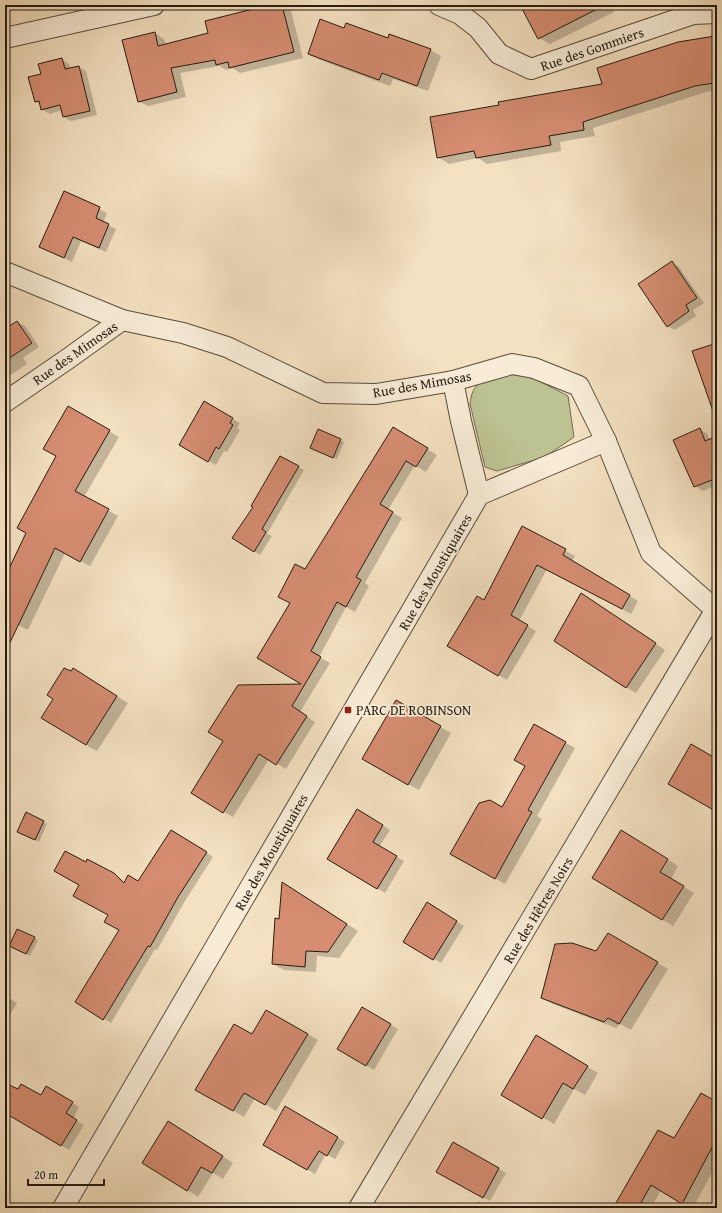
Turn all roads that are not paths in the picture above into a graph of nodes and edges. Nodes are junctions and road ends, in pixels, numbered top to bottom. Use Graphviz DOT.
graph roads {
  1 [pos="154,5"];
  2 [pos="439,5"];
  3 [pos="717,13"];
  4 [pos="5,38"];
  5 [pos="5,272"];
  6 [pos="122,320"];
  7 [pos="453,381"];
  8 [pos="5,402"];
  9 [pos="606,441"];
  10 [pos="480,495"];
  11 [pos="716,611"];
  12 [pos="63,1208"];
  13 [pos="359,1208"];
  1 -- 4 [label="street"];
  2 -- 3 [label="street, Rue des Gommiers"];
  5 -- 6 [label="street"];
  6 -- 7 [label="street, Rue des Mimosas"];
  6 -- 8 [label="street, Rue des Mimosas"];
  7 -- 9 [label="street, Rue des Mimosas"];
  7 -- 10 [label="street"];
  9 -- 10 [label="street"];
  9 -- 11 [label="street, Rue des Mimosas"];
  10 -- 12 [label="street, Rue des Moustiquaires"];
  11 -- 13 [label="street, Rue des Hêtres Noirs"];
}
